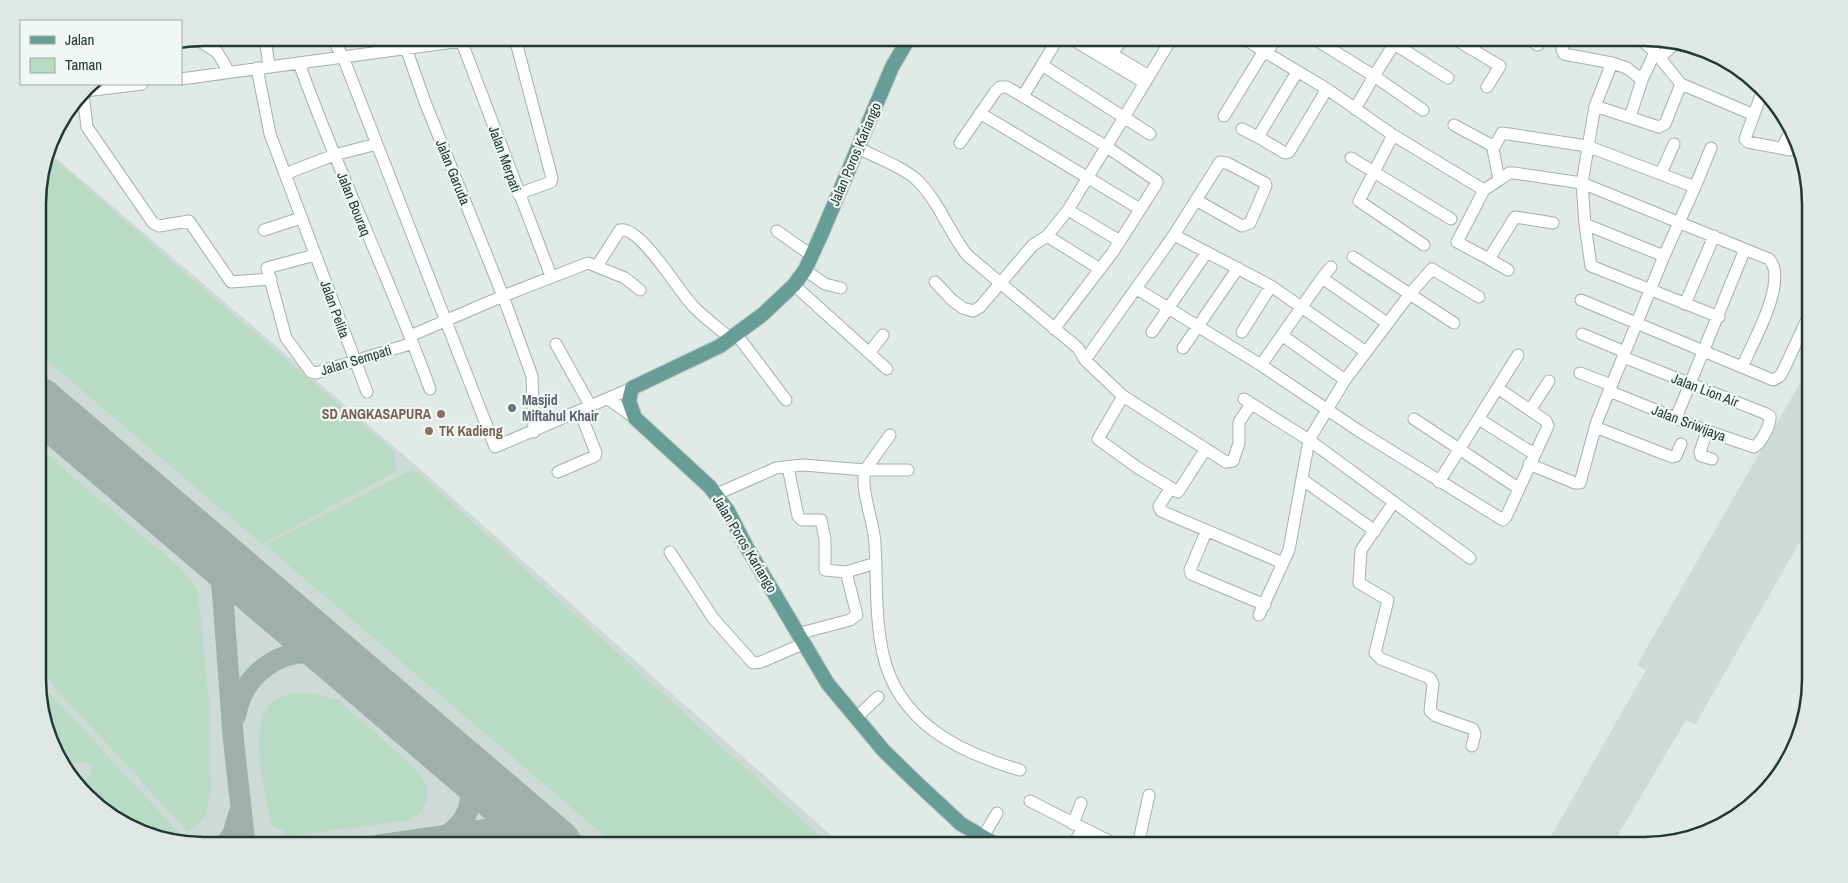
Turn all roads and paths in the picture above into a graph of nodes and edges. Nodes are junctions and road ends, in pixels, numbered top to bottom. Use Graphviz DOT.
graph roads {
  1 [pos="1053,46"];
  2 [pos="1085,46"];
  3 [pos="1100,46"];
  4 [pos="1117,46"];
  5 [pos="1167,46"];
  6 [pos="1257,46"];
  7 [pos="1270,46"];
  8 [pos="1326,46"];
  9 [pos="1390,46"];
  10 [pos="1402,46"];
  11 [pos="1467,46"];
  12 [pos="1563,46"];
  13 [pos="209,47"];
  14 [pos="266,47"];
  15 [pos="337,47"];
  16 [pos="414,47"];
  17 [pos="464,47"];
  18 [pos="517,47"];
  19 [pos="904,47"];
  20 [pos="1649,47"];
  21 [pos="406,48"];
  22 [pos="1668,48"];
  23 [pos="1266,52"];
  24 [pos="1112,54"];
  25 [pos="1658,54"];
  26 [pos="343,56"];
  27 [pos="299,63"];
  28 [pos="1612,63"];
  29 [pos="1042,65"];
  30 [pos="269,66"];
  31 [pos="257,68"];
  32 [pos="229,72"];
  33 [pos="1297,72"];
  34 [pos="1374,76"];
  35 [pos="1448,78"];
  36 [pos="182,79"];
  37 [pos="1147,80"];
  38 [pos="1642,80"];
  39 [pos="1681,84"];
  40 [pos="136,85"];
  41 [pos="1487,87"];
  42 [pos="1327,89"];
  43 [pos="95,91"];
  44 [pos="1023,96"];
  45 [pos="1760,98"];
  46 [pos="85,102"];
  47 [pos="1595,106"];
  48 [pos="1355,109"];
  49 [pos="1423,110"];
  50 [pos="980,113"];
  51 [pos="1754,115"];
  52 [pos="1224,116"];
  53 [pos="1124,117"];
  54 [pos="1630,118"];
  55 [pos="1454,125"];
  56 [pos="1242,129"];
  57 [pos="1150,134"];
  58 [pos="1393,136"];
  59 [pos="1258,137"];
  60 [pos="1788,140"];
  61 [pos="960,143"];
  62 [pos="377,144"];
  63 [pos="1674,144"];
  64 [pos="1493,146"];
  65 [pos="1587,146"];
  66 [pos="1107,147"];
  67 [pos="857,148"];
  68 [pos="1711,148"];
  69 [pos="334,155"];
  70 [pos="1350,158"];
  71 [pos="1374,170"];
  72 [pos="1661,173"];
  73 [pos="285,174"];
  74 [pos="1088,178"];
  75 [pos="1499,180"];
  76 [pos="1582,182"];
  77 [pos="1695,187"];
  78 [pos="1484,190"];
  79 [pos="518,194"];
  80 [pos="1196,200"];
  81 [pos="1140,209"];
  82 [pos="1068,210"];
  83 [pos="301,218"];
  84 [pos="1451,219"];
  85 [pos="1679,221"];
  86 [pos="1553,223"];
  87 [pos="1585,224"];
  88 [pos="264,230"];
  89 [pos="776,231"];
  90 [pos="1174,235"];
  91 [pos="1047,236"];
  92 [pos="1714,236"];
  93 [pos="1120,241"];
  94 [pos="1424,245"];
  95 [pos="1745,249"];
  96 [pos="1207,252"];
  97 [pos="812,255"];
  98 [pos="315,256"];
  99 [pos="1664,256"];
  100 [pos="1353,257"];
  101 [pos="1490,259"];
  102 [pos="598,266"];
  103 [pos="1330,266"];
  104 [pos="1238,268"];
  105 [pos="1100,269"];
  106 [pos="805,270"];
  107 [pos="1508,270"];
  108 [pos="550,276"];
  109 [pos="1322,278"];
  110 [pos="271,279"];
  111 [pos="935,282"];
  112 [pos="794,286"];
  113 [pos="1000,286"];
  114 [pos="1271,286"];
  115 [pos="840,288"];
  116 [pos="1137,289"];
  117 [pos="640,290"];
  118 [pos="1650,290"];
  119 [pos="1409,295"];
  120 [pos="502,296"];
  121 [pos="1479,298"];
  122 [pos="1581,300"];
  123 [pos="1685,304"];
  124 [pos="1303,307"];
  125 [pos="1169,308"];
  126 [pos="1719,317"];
  127 [pos="446,319"];
  128 [pos="1387,323"];
  129 [pos="1454,323"];
  130 [pos="1637,323"];
  131 [pos="1197,327"];
  132 [pos="1054,329"];
  133 [pos="1152,332"];
  134 [pos="1242,332"];
  135 [pos="1802,332"];
  136 [pos="883,334"];
  137 [pos="1582,334"];
  138 [pos="1282,336"];
  139 [pos="734,337"];
  140 [pos="412,339"];
  141 [pos="556,344"];
  142 [pos="1183,348"];
  143 [pos="1704,350"];
  144 [pos="1366,352"];
  145 [pos="869,353"];
  146 [pos="1518,355"];
  147 [pos="1624,355"];
  148 [pos="1085,360"];
  149 [pos="354,361"];
  150 [pos="1261,365"];
  151 [pos="1742,367"];
  152 [pos="887,369"];
  153 [pos="1580,373"];
  154 [pos="1345,380"];
  155 [pos="1549,381"];
  156 [pos="1691,384"];
  157 [pos="632,388"];
  158 [pos="1610,388"];
  159 [pos="430,389"];
  160 [pos="1499,389"];
  161 [pos="367,392"];
  162 [pos="1123,396"];
  163 [pos="608,399"];
  164 [pos="786,400"];
  165 [pos="586,409"];
  166 [pos="1327,410"];
  167 [pos="1530,410"];
  168 [pos="635,418"];
  169 [pos="1676,418"];
  170 [pos="1414,419"];
  171 [pos="1479,419"];
  172 [pos="1595,427"];
  173 [pos="1707,431"];
  174 [pos="534,432"];
  175 [pos="1764,433"];
  176 [pos="890,435"];
  177 [pos="1309,440"];
  178 [pos="1681,444"];
  179 [pos="1204,450"];
  180 [pos="1460,451"];
  181 [pos="1531,459"];
  182 [pos="1712,459"];
  183 [pos="788,467"];
  184 [pos="865,470"];
  185 [pos="908,470"];
  186 [pos="558,472"];
  187 [pos="1303,480"];
  188 [pos="1440,482"];
  189 [pos="1518,488"];
  190 [pos="1170,489"];
  191 [pos="716,494"];
  192 [pos="1394,502"];
  193 [pos="1375,531"];
  194 [pos="1206,532"];
  195 [pos="670,552"];
  196 [pos="1470,558"];
  197 [pos="1283,562"];
  198 [pos="876,563"];
  199 [pos="846,572"];
  200 [pos="800,639"];
  201 [pos="878,697"];
  202 [pos="856,718"];
  203 [pos="1472,746"];
  204 [pos="1020,770"];
  205 [pos="1149,795"];
  206 [pos="1030,801"];
  207 [pos="1081,803"];
  208 [pos="998,813"];
  209 [pos="1078,826"];
  210 [pos="1075,836"];
  211 [pos="1099,836"];
  212 [pos="1140,836"];
  213 [pos="983,837"];
  1 -- 29 [label="street"];
  2 -- 37 [label="street"];
  3 -- 24 [label="street"];
  4 -- 24 [label="street"];
  5 -- 37 [label="street"];
  6 -- 23 [label="street"];
  7 -- 23 [label="street"];
  8 -- 34 [label="street"];
  9 -- 34 [label="street"];
  10 -- 35 [label="street"];
  11 -- 41 [label="street"];
  12 -- 28 [label="street"];
  13 -- 32 [label="street"];
  14 -- 30 [label="street"];
  15 -- 26 [label="street"];
  16 -- 21 [label="street"];
  17 -- 79 [label="street, Jalan Merpati"];
  18 -- 79 [label="street"];
  19 -- 67 [label="main road, Jalan Poros Kariango"];
  20 -- 25 [label="street"];
  21 -- 26 [label="street"];
  21 -- 120 [label="street, Jalan Garuda"];
  22 -- 25 [label="street"];
  23 -- 33 [label="street"];
  23 -- 52 [label="street"];
  24 -- 37 [label="street"];
  25 -- 38 [label="street"];
  25 -- 39 [label="street"];
  26 -- 27 [label="street"];
  26 -- 62 [label="street"];
  27 -- 30 [label="street"];
  27 -- 69 [label="street, Jalan Bouraq"];
  28 -- 38 [label="street"];
  28 -- 47 [label="street"];
  29 -- 44 [label="street"];
  29 -- 53 [label="street"];
  30 -- 31 [label="street"];
  31 -- 32 [label="street"];
  31 -- 73 [label="street, Jalan Pelita"];
  32 -- 36 [label="street"];
  33 -- 42 [label="street"];
  33 -- 59 [label="street"];
  34 -- 48 [label="street"];
  34 -- 49 [label="street"];
  37 -- 53 [label="street"];
  38 -- 54 [label="street"];
  39 -- 51 [label="street"];
  39 -- 54 [label="street"];
  40 -- 43 [label="street"];
  42 -- 48 [label="street"];
  42 -- 59 [label="street"];
  44 -- 50 [label="street"];
  44 -- 66 [label="street"];
  45 -- 51 [label="street"];
  46 -- 110 [label="street"];
  47 -- 54 [label="street"];
  47 -- 65 [label="street"];
  48 -- 58 [label="street"];
  50 -- 61 [label="street"];
  50 -- 74 [label="street"];
  51 -- 60 [label="street"];
  53 -- 57 [label="street"];
  53 -- 66 [label="street"];
  55 -- 64 [label="street"];
  56 -- 59 [label="street"];
  58 -- 71 [label="street"];
  58 -- 78 [label="street"];
  62 -- 69 [label="street"];
  62 -- 127 [label="street"];
  63 -- 72 [label="street"];
  64 -- 65 [label="street"];
  64 -- 75 [label="street"];
  65 -- 72 [label="street"];
  65 -- 76 [label="street"];
  66 -- 74 [label="street"];
  66 -- 81 [label="street"];
  67 -- 97 [label="main road, Jalan Poros Kariango"];
  67 -- 113 [label="street"];
  68 -- 77 [label="street"];
  69 -- 73 [label="street"];
  69 -- 140 [label="street, Jalan Bouraq"];
  70 -- 71 [label="street"];
  71 -- 84 [label="street"];
  71 -- 94 [label="street"];
  72 -- 77 [label="street"];
  73 -- 83 [label="street, Jalan Pelita"];
  74 -- 81 [label="street"];
  74 -- 82 [label="street"];
  75 -- 76 [label="street"];
  75 -- 78 [label="street"];
  76 -- 85 [label="street"];
  76 -- 87 [label="street"];
  77 -- 85 [label="street"];
  78 -- 101 [label="street"];
  79 -- 108 [label="street, Jalan Merpati"];
  80 -- 80 [label="street"];
  80 -- 90 [label="street"];
  81 -- 93 [label="street"];
  82 -- 91 [label="street"];
  82 -- 93 [label="street"];
  83 -- 88 [label="street"];
  83 -- 98 [label="street, Jalan Pelita"];
  85 -- 92 [label="street"];
  85 -- 99 [label="street"];
  86 -- 101 [label="street"];
  87 -- 99 [label="street"];
  87 -- 118 [label="street"];
  89 -- 97 [label="street"];
  90 -- 96 [label="street"];
  90 -- 116 [label="street"];
  91 -- 105 [label="street"];
  91 -- 113 [label="street"];
  92 -- 95 [label="street"];
  92 -- 123 [label="street"];
  93 -- 105 [label="street"];
  95 -- 126 [label="street"];
  95 -- 151 [label="street"];
  96 -- 104 [label="street"];
  96 -- 125 [label="street"];
  97 -- 106 [label="main road, Jalan Poros Kariango"];
  98 -- 110 [label="street"];
  98 -- 149 [label="street, Jalan Pelita"];
  99 -- 118 [label="street"];
  100 -- 119 [label="street"];
  101 -- 107 [label="street"];
  102 -- 108 [label="street, Jalan Sempati"];
  102 -- 117 [label="street"];
  102 -- 139 [label="street"];
  103 -- 109 [label="street"];
  104 -- 114 [label="street"];
  104 -- 131 [label="street"];
  105 -- 132 [label="street"];
  106 -- 112 [label="main road, Jalan Poros Kariango"];
  106 -- 115 [label="street"];
  108 -- 120 [label="street, Jalan Sempati"];
  109 -- 124 [label="street"];
  109 -- 128 [label="street"];
  110 -- 149 [label="street, Jalan Sempati"];
  111 -- 113 [label="street"];
  112 -- 139 [label="main road, Jalan Poros Kariango"];
  112 -- 145 [label="street"];
  113 -- 132 [label="street"];
  114 -- 124 [label="street"];
  114 -- 134 [label="street"];
  116 -- 125 [label="street"];
  116 -- 148 [label="street"];
  118 -- 123 [label="street"];
  118 -- 130 [label="street"];
  119 -- 121 [label="street"];
  119 -- 128 [label="street"];
  119 -- 129 [label="street"];
  120 -- 127 [label="street, Jalan Sempati"];
  120 -- 174 [label="street, Jalan Garuda"];
  122 -- 130 [label="street"];
  123 -- 126 [label="street"];
  124 -- 138 [label="street"];
  124 -- 144 [label="street"];
  125 -- 131 [label="street"];
  125 -- 133 [label="street"];
  126 -- 143 [label="street"];
  127 -- 140 [label="street, Jalan Sempati"];
  127 -- 174 [label="street"];
  128 -- 144 [label="street"];
  130 -- 143 [label="street"];
  130 -- 147 [label="street"];
  131 -- 142 [label="street"];
  131 -- 150 [label="street"];
  132 -- 148 [label="street"];
  135 -- 151 [label="street"];
  136 -- 145 [label="street"];
  137 -- 147 [label="street, Jalan Lion Air"];
  138 -- 150 [label="street"];
  138 -- 154 [label="street"];
  139 -- 157 [label="main road, Jalan Poros Kariango"];
  139 -- 164 [label="street"];
  140 -- 149 [label="street, Jalan Sempati"];
  140 -- 159 [label="street, Jalan Bouraq"];
  141 -- 165 [label="street"];
  143 -- 151 [label="street"];
  143 -- 156 [label="street"];
  144 -- 154 [label="street"];
  145 -- 152 [label="street"];
  146 -- 160 [label="street"];
  147 -- 156 [label="street, Jalan Lion Air"];
  147 -- 158 [label="street"];
  148 -- 162 [label="street"];
  149 -- 161 [label="street, Jalan Pelita"];
  150 -- 166 [label="street"];
  153 -- 158 [label="street, Jalan Sriwijaya"];
  154 -- 166 [label="street"];
  155 -- 167 [label="street"];
  156 -- 169 [label="street"];
  156 -- 175 [label="street, Jalan Lion Air"];
  157 -- 163 [label="street"];
  157 -- 168 [label="main road"];
  158 -- 169 [label="street, Jalan Sriwijaya"];
  158 -- 172 [label="street"];
  160 -- 167 [label="street"];
  160 -- 171 [label="street"];
  162 -- 179 [label="street"];
  162 -- 190 [label="street"];
  163 -- 165 [label="street"];
  163 -- 168 [label="street"];
  165 -- 174 [label="street"];
  165 -- 186 [label="street"];
  166 -- 177 [label="street"];
  166 -- 188 [label="street"];
  167 -- 181 [label="street"];
  168 -- 191 [label="main road, Jalan Poros Kariango"];
  169 -- 173 [label="street, Jalan Sriwijaya"];
  170 -- 180 [label="street"];
  171 -- 180 [label="street"];
  171 -- 181 [label="street"];
  172 -- 178 [label="street"];
  172 -- 181 [label="street"];
  173 -- 175 [label="street, Jalan Sriwijaya"];
  173 -- 182 [label="street"];
  176 -- 184 [label="street"];
  177 -- 179 [label="street"];
  177 -- 187 [label="street"];
  177 -- 192 [label="street"];
  179 -- 190 [label="street"];
  180 -- 188 [label="street"];
  180 -- 189 [label="street"];
  181 -- 189 [label="street"];
  183 -- 184 [label="street"];
  183 -- 191 [label="street"];
  183 -- 199 [label="street"];
  184 -- 185 [label="street"];
  184 -- 198 [label="street"];
  187 -- 193 [label="street"];
  187 -- 197 [label="street"];
  188 -- 189 [label="street"];
  190 -- 194 [label="street"];
  191 -- 200 [label="main road, Jalan Poros Kariango"];
  192 -- 193 [label="street"];
  192 -- 196 [label="street"];
  193 -- 203 [label="street"];
  194 -- 197 [label="street"];
  194 -- 197 [label="street"];
  195 -- 200 [label="street"];
  198 -- 199 [label="street"];
  198 -- 204 [label="street"];
  199 -- 200 [label="street"];
  200 -- 202 [label="main road, Jalan Poros Kariango"];
  201 -- 202 [label="street"];
  202 -- 213 [label="main road, Jalan Poros Kariango"];
  205 -- 212 [label="street"];
  206 -- 209 [label="street"];
  207 -- 209 [label="street"];
  208 -- 213 [label="street"];
  209 -- 210 [label="street"];
  209 -- 211 [label="street"];
}
